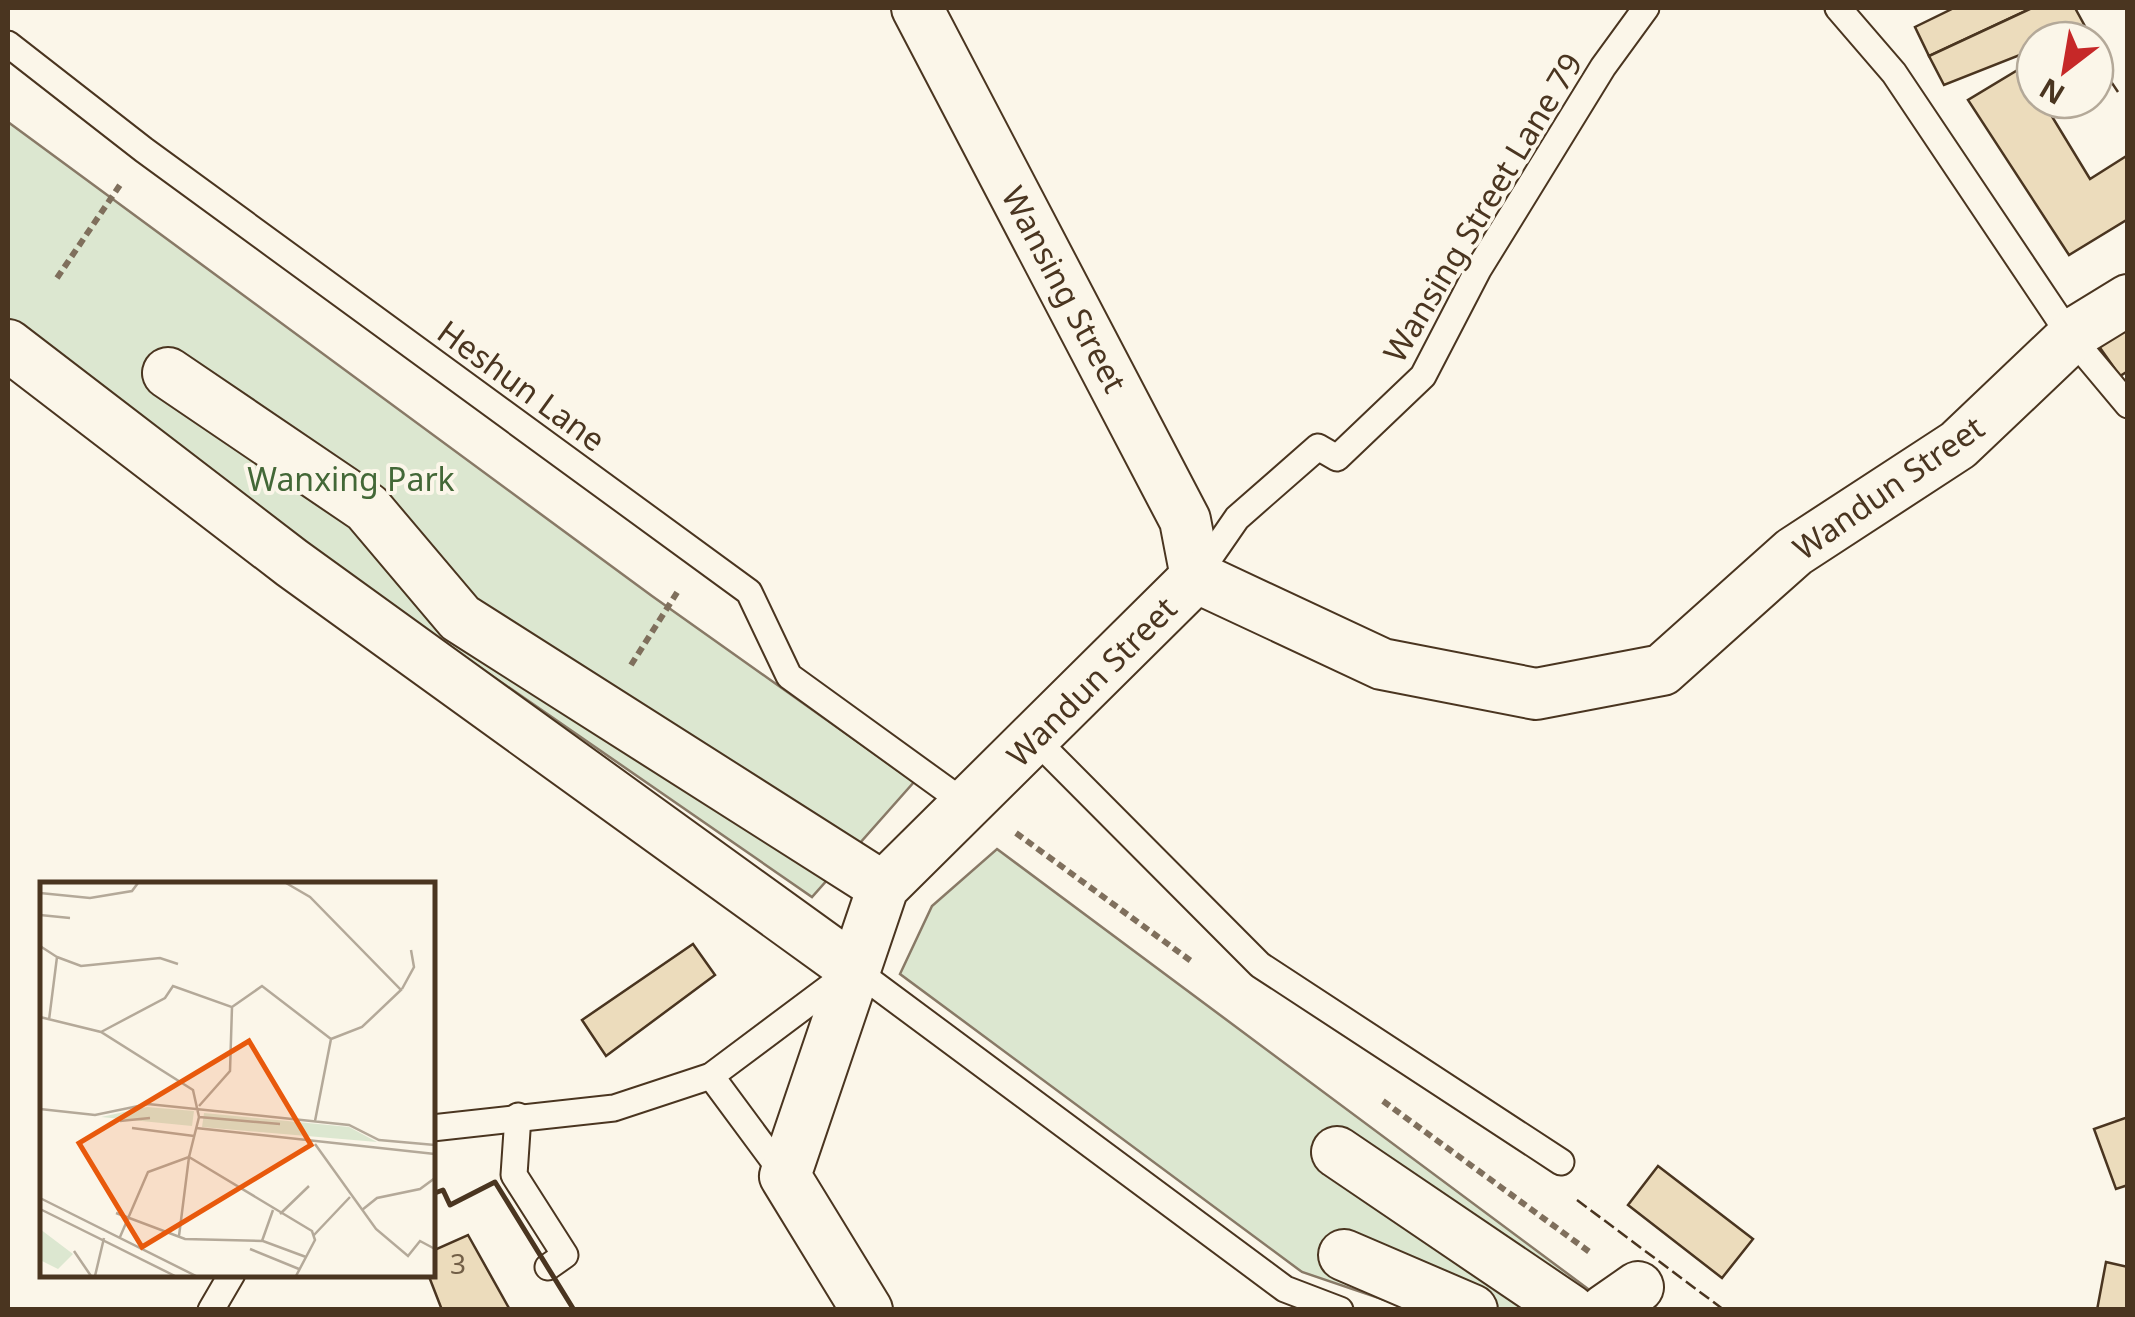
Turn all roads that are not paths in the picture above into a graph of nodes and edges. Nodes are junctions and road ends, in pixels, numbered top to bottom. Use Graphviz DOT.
graph roads {
  1 [pos="917,8"];
  2 [pos="1646,8"];
  3 [pos="1838,8"];
  4 [pos="8,44"];
  5 [pos="2128,300"];
  6 [pos="2071,338"];
  7 [pos="8,345"];
  8 [pos="168,374"];
  9 [pos="2128,405"];
  10 [pos="1196,577"];
  11 [pos="1034,739"];
  12 [pos="966,804"];
  13 [pos="883,887"];
  14 [pos="854,969"];
  15 [pos="711,1076"];
  16 [pos="518,1116"];
  17 [pos="435,1128"];
  18 [pos="1337,1152"];
  19 [pos="1562,1162"];
  20 [pos="785,1176"];
  21 [pos="1344,1254"];
  22 [pos="548,1266"];
  23 [pos="230,1277"];
  24 [pos="211,1310"];
  25 [pos="867,1310"];
  26 [pos="1340,1310"];
  27 [pos="1472,1310"];
  28 [pos="1570,1310"];
  1 -- 10 [label="street, Wansing Street"];
  2 -- 10 [label="lane, Wansing Street Lane 79"];
  3 -- 6 [label="lane"];
  4 -- 12 [label="lane, Heshun Lane"];
  5 -- 6 [label="street, Wandun Street"];
  6 -- 9 [label="lane"];
  6 -- 10 [label="street, Wandun Street"];
  7 -- 14 [label="street"];
  8 -- 13 [label="street"];
  10 -- 11 [label="street, Wandun Street"];
  11 -- 12 [label="street, Wandun Street"];
  11 -- 19 [label="lane"];
  12 -- 13 [label="street, Wandun Street"];
  13 -- 14 [label="street, Wandun Street"];
  14 -- 15 [label="lane"];
  14 -- 20 [label="street, Wandun Street"];
  14 -- 26 [label="lane"];
  15 -- 16 [label="lane"];
  15 -- 20 [label="lane"];
  16 -- 17 [label="lane"];
  16 -- 22 [label="lane"];
  18 -- 28 [label="street"];
  20 -- 25 [label="street"];
  21 -- 27 [label="street"];
  23 -- 24 [label="lane"];
}
